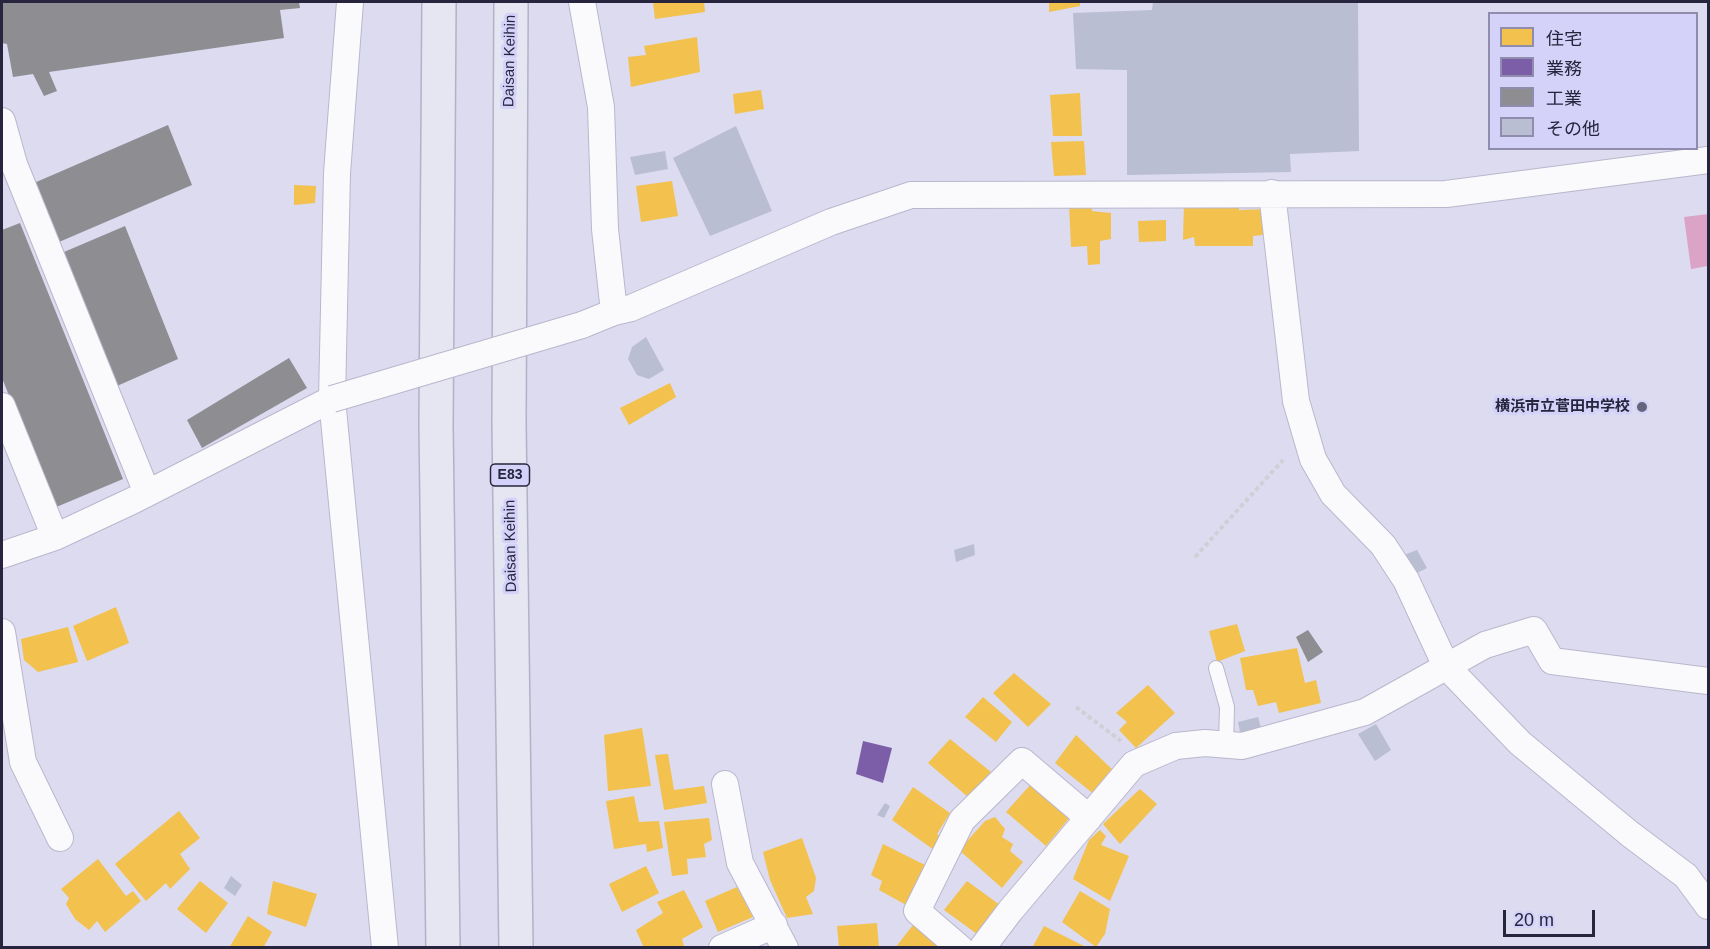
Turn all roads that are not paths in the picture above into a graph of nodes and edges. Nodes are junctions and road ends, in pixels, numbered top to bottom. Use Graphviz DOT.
graph roads {
  1 [pos="350,2"];
  2 [pos="439,2"];
  3 [pos="511,2"];
  4 [pos="582,2"];
  5 [pos="2,121"];
  6 [pos="1708,160"];
  7 [pos="8,166"];
  8 [pos="1272,193"];
  9 [pos="614,312"];
  10 [pos="332,399"];
  11 [pos="2,406"];
  12 [pos="147,493"];
  13 [pos="55,537"];
  14 [pos="2,555"];
  15 [pos="2,632"];
  16 [pos="1446,666"];
  17 [pos="1216,669"];
  18 [pos="1708,681"];
  19 [pos="1226,745"];
  20 [pos="725,784"];
  21 [pos="1089,818"];
  22 [pos="60,838"];
  23 [pos="1708,906"];
  24 [pos="774,925"];
  25 [pos="385,948"];
  26 [pos="443,948"];
  27 [pos="516,948"];
  28 [pos="722,948"];
  29 [pos="785,948"];
  30 [pos="960,948"];
  31 [pos="982,948"];
  1 -- 10 [label="street"];
  2 -- 26 [label="highway"];
  3 -- 27 [label="highway, Daisan Keihin / E83"];
  4 -- 9 [label="street"];
  5 -- 7 [label="street"];
  6 -- 8 [label="street"];
  7 -- 12 [label="street"];
  8 -- 9 [label="street"];
  8 -- 16 [label="street"];
  9 -- 10 [label="street, bridge"];
  10 -- 12 [label="street"];
  10 -- 25 [label="street"];
  11 -- 13 [label="street"];
  12 -- 13 [label="street"];
  13 -- 14 [label="street"];
  15 -- 22 [label="street"];
  16 -- 18 [label="street"];
  16 -- 19 [label="street"];
  16 -- 23 [label="street"];
  17 -- 19 [label="lane"];
  19 -- 21 [label="street"];
  20 -- 24 [label="street"];
  21 -- 30 [label="street"];
  21 -- 31 [label="street"];
  24 -- 28 [label="street"];
  24 -- 29 [label="street"];
}
